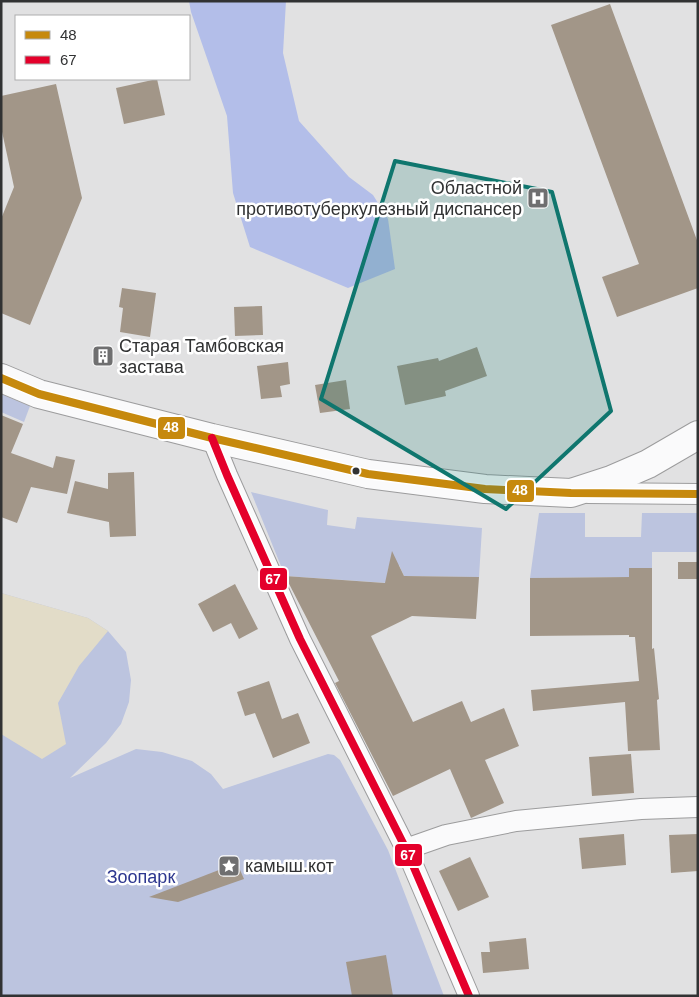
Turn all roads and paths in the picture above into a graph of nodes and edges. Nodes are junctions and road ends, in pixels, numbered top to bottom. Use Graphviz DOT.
graph roads {
  1 [pos="1,378"];
  2 [pos="698,435"];
  3 [pos="212,438"];
  4 [pos="570,493"];
  5 [pos="698,494"];
  6 [pos="698,807"];
  7 [pos="406,849"];
  8 [pos="469,996"];
  1 -- 3 [label="main road"];
  2 -- 4 [label="main road"];
  3 -- 4 [label="main road"];
  3 -- 7 [label="street"];
  4 -- 5 [label="street"];
  6 -- 7 [label="street"];
  7 -- 8 [label="street"];
}
